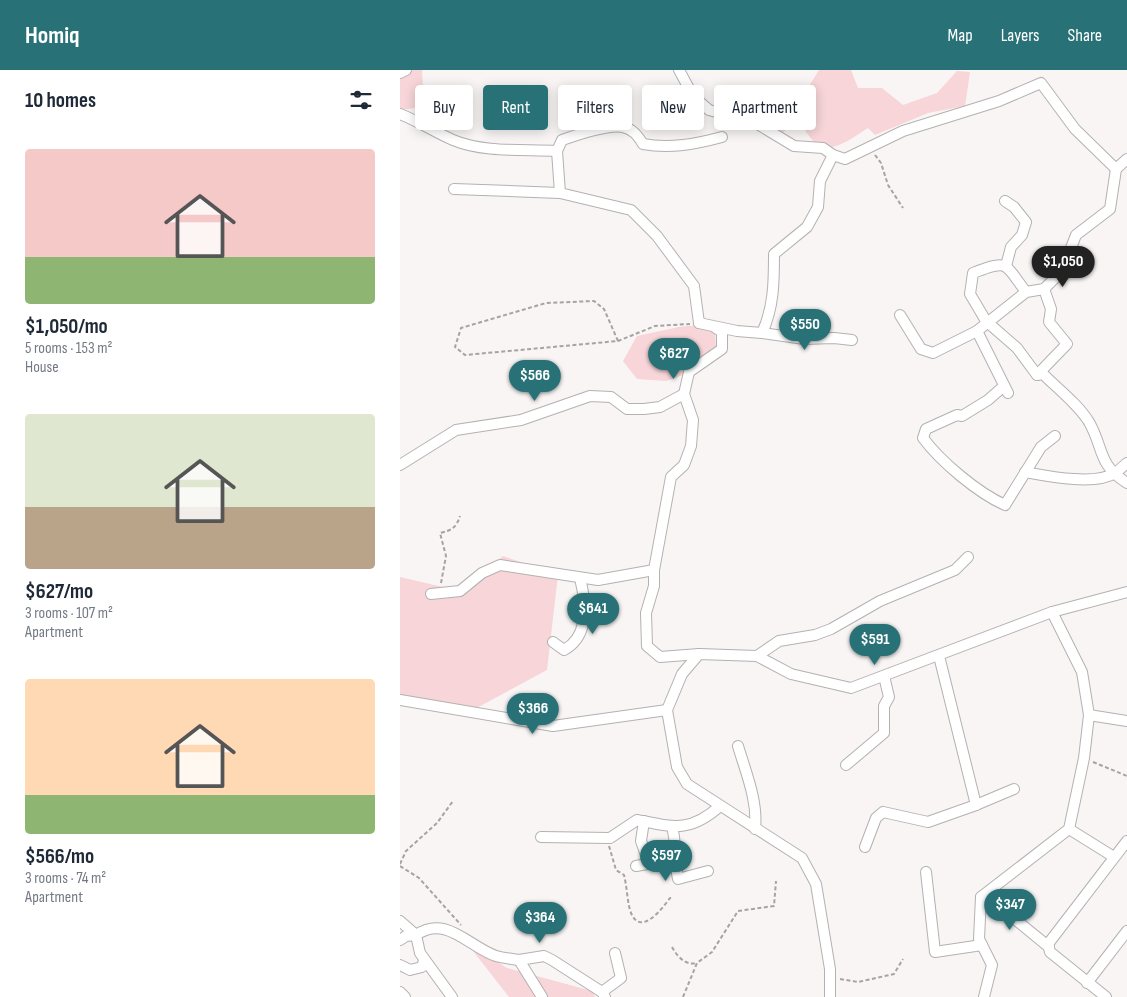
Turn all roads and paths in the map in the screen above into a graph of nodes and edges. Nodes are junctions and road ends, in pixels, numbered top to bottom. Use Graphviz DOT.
graph roads {
  1 [pos="406,70"];
  2 [pos="679,70"];
  3 [pos="400,73"];
  4 [pos="400,114"];
  5 [pos="722,137"];
  6 [pos="868,148"];
  7 [pos="557,151"];
  8 [pos="833,155"];
  9 [pos="1127,159"];
  10 [pos="1116,169"];
  11 [pos="454,189"];
  12 [pos="560,193"];
  13 [pos="1005,201"];
  14 [pos="903,208"];
  15 [pos="1006,266"];
  16 [pos="1044,289"];
  17 [pos="1026,292"];
  18 [pos="900,315"];
  19 [pos="986,322"];
  20 [pos="699,323"];
  21 [pos="977,331"];
  22 [pos="762,333"];
  23 [pos="852,340"];
  24 [pos="618,341"];
  25 [pos="1037,375"];
  26 [pos="684,394"];
  27 [pos="1055,436"];
  28 [pos="1127,463"];
  29 [pos="400,466"];
  30 [pos="1025,472"];
  31 [pos="1114,474"];
  32 [pos="1127,483"];
  33 [pos="460,516"];
  34 [pos="968,557"];
  35 [pos="654,570"];
  36 [pos="580,578"];
  37 [pos="1127,592"];
  38 [pos="436,593"];
  39 [pos="1052,612"];
  40 [pos="553,642"];
  41 [pos="700,654"];
  42 [pos="757,656"];
  43 [pos="939,656"];
  44 [pos="884,676"];
  45 [pos="400,700"];
  46 [pos="668,710"];
  47 [pos="1089,715"];
  48 [pos="1127,721"];
  49 [pos="738,746"];
  50 [pos="1084,758"];
  51 [pos="846,765"];
  52 [pos="1127,776"];
  53 [pos="1014,789"];
  54 [pos="453,801"];
  55 [pos="976,805"];
  56 [pos="720,806"];
  57 [pos="644,821"];
  58 [pos="672,826"];
  59 [pos="1069,828"];
  60 [pos="755,829"];
  61 [pos="541,837"];
  62 [pos="610,838"];
  63 [pos="1127,841"];
  64 [pos="866,847"];
  65 [pos="1114,857"];
  66 [pos="400,865"];
  67 [pos="636,866"];
  68 [pos="708,871"];
  69 [pos="926,872"];
  70 [pos="776,881"];
  71 [pos="981,897"];
  72 [pos="673,898"];
  73 [pos="400,921"];
  74 [pos="1127,931"];
  75 [pos="416,935"];
  76 [pos="462,936"];
  77 [pos="400,940"];
  78 [pos="982,945"];
  79 [pos="672,947"];
  80 [pos="1049,947"];
  81 [pos="614,953"];
  82 [pos="400,956"];
  83 [pos="903,959"];
  84 [pos="424,960"];
  85 [pos="520,960"];
  86 [pos="697,963"];
  87 [pos="400,965"];
  88 [pos="410,970"];
  89 [pos="830,979"];
  90 [pos="1087,983"];
  91 [pos="400,992"];
  92 [pos="603,994"];
  93 [pos="405,997"];
  94 [pos="452,997"];
  95 [pos="542,997"];
  96 [pos="683,997"];
  97 [pos="830,997"];
  98 [pos="984,997"];
  99 [pos="1106,997"];
  1 -- 3 [label="street"];
  2 -- 8 [label="street"];
  4 -- 7 [label="street"];
  5 -- 7 [label="street"];
  6 -- 8 [label="street"];
  6 -- 10 [label="street"];
  6 -- 14 [label="path"];
  7 -- 12 [label="street"];
  8 -- 22 [label="street"];
  9 -- 10 [label="street"];
  10 -- 16 [label="street"];
  11 -- 12 [label="street"];
  12 -- 20 [label="street"];
  13 -- 15 [label="street"];
  15 -- 17 [label="street"];
  15 -- 19 [label="street"];
  16 -- 17 [label="street"];
  16 -- 25 [label="street"];
  17 -- 19 [label="street"];
  18 -- 21 [label="street"];
  19 -- 21 [label="street"];
  19 -- 25 [label="street"];
  20 -- 22 [label="street"];
  20 -- 24 [label="path"];
  20 -- 26 [label="street"];
  21 -- 30 [label="street"];
  22 -- 23 [label="street"];
  24 -- 24 [label="path"];
  25 -- 31 [label="street"];
  26 -- 29 [label="street"];
  26 -- 35 [label="street"];
  27 -- 30 [label="street"];
  28 -- 31 [label="street"];
  30 -- 31 [label="street"];
  31 -- 32 [label="street"];
  33 -- 38 [label="path"];
  34 -- 42 [label="street"];
  35 -- 36 [label="street"];
  35 -- 41 [label="street"];
  36 -- 38 [label="street"];
  36 -- 40 [label="street"];
  37 -- 39 [label="street"];
  39 -- 43 [label="street"];
  39 -- 47 [label="street"];
  41 -- 42 [label="street"];
  41 -- 46 [label="street"];
  42 -- 44 [label="street"];
  43 -- 44 [label="street"];
  43 -- 55 [label="street"];
  44 -- 51 [label="street"];
  45 -- 46 [label="street"];
  46 -- 56 [label="street"];
  47 -- 48 [label="street"];
  47 -- 50 [label="street"];
  49 -- 60 [label="street"];
  50 -- 52 [label="path"];
  50 -- 59 [label="street"];
  53 -- 55 [label="street"];
  54 -- 66 [label="path"];
  55 -- 64 [label="street"];
  56 -- 58 [label="street"];
  56 -- 60 [label="street"];
  57 -- 58 [label="street"];
  57 -- 62 [label="street"];
  57 -- 67 [label="street"];
  58 -- 68 [label="street"];
  59 -- 65 [label="street"];
  59 -- 71 [label="street"];
  60 -- 89 [label="street"];
  61 -- 62 [label="street"];
  62 -- 72 [label="path"];
  63 -- 65 [label="street"];
  65 -- 80 [label="street"];
  66 -- 76 [label="path"];
  69 -- 78 [label="street"];
  70 -- 86 [label="path"];
  71 -- 78 [label="street"];
  71 -- 80 [label="street"];
  73 -- 75 [label="street"];
  74 -- 90 [label="street"];
  75 -- 76 [label="street"];
  75 -- 77 [label="street"];
  75 -- 84 [label="street"];
  76 -- 85 [label="street"];
  78 -- 98 [label="street"];
  79 -- 86 [label="path"];
  80 -- 90 [label="street"];
  81 -- 92 [label="street"];
  82 -- 88 [label="street"];
  83 -- 89 [label="path"];
  84 -- 88 [label="street"];
  84 -- 94 [label="street"];
  85 -- 92 [label="street"];
  85 -- 95 [label="street"];
  86 -- 96 [label="path"];
  87 -- 88 [label="street"];
  89 -- 97 [label="street"];
  90 -- 99 [label="street"];
  91 -- 93 [label="street"];
}
